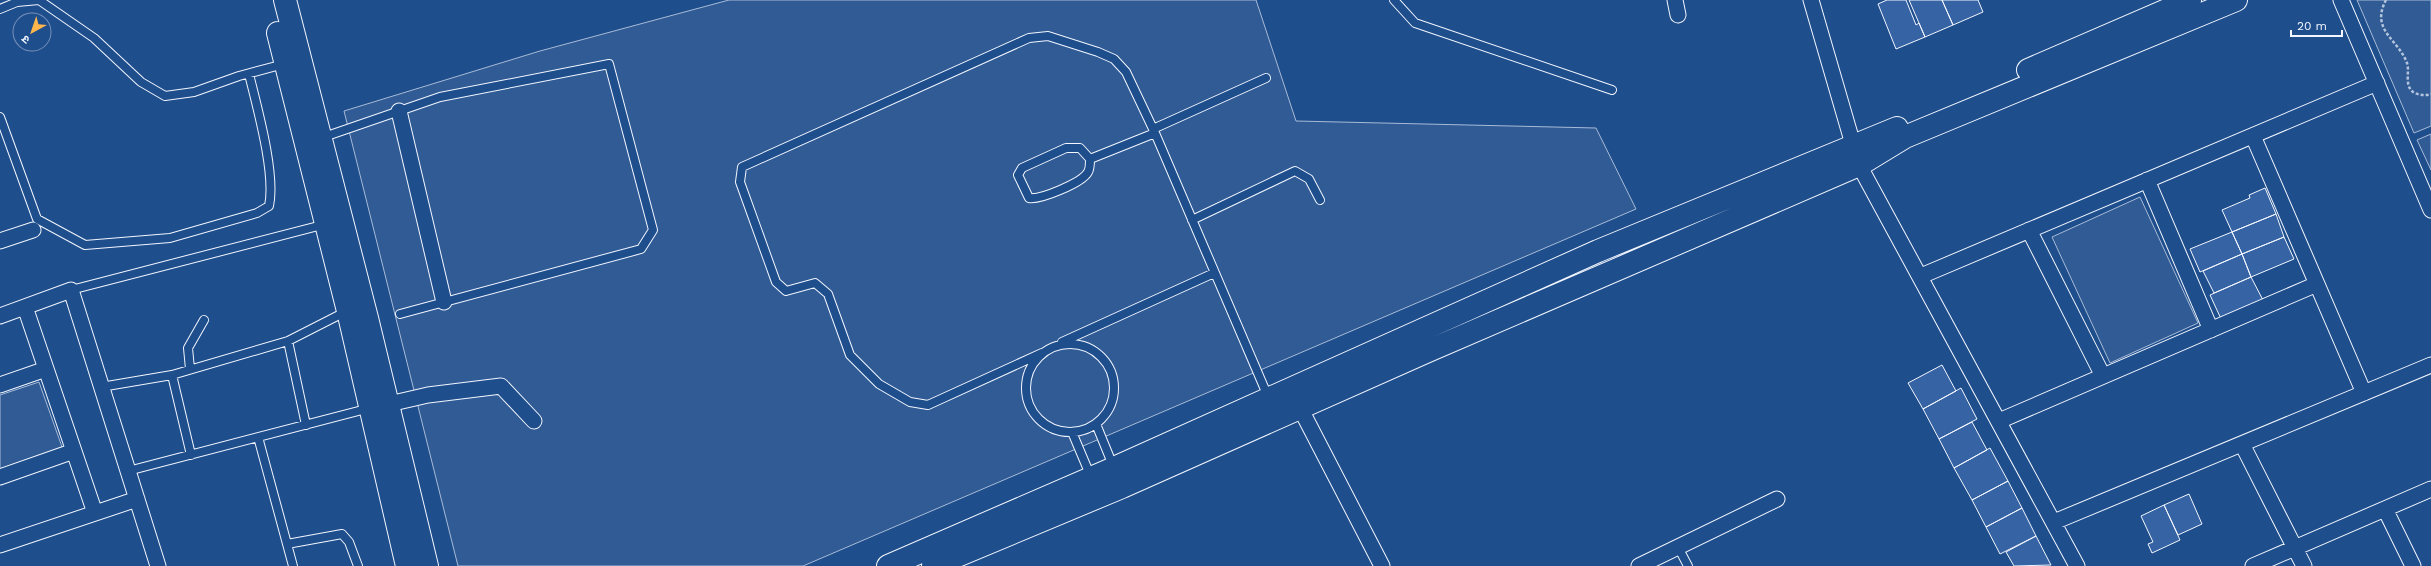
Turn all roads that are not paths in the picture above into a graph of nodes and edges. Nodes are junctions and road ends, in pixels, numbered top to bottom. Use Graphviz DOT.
graph roads {
  1 [pos="270,0"];
  2 [pos="285,0"];
  3 [pos="1394,0"];
  4 [pos="1810,0"];
  5 [pos="2236,0"];
  6 [pos="2341,0"];
  7 [pos="2188,5"];
  8 [pos="2209,5"];
  9 [pos="0,9"];
  10 [pos="293,62"];
  11 [pos="249,74"];
  12 [pos="1266,78"];
  13 [pos="2377,83"];
  14 [pos="1612,90"];
  15 [pos="399,111"];
  16 [pos="0,117"];
  17 [pos="1154,131"];
  18 [pos="2253,136"];
  19 [pos="321,138"];
  20 [pos="1857,156"];
  21 [pos="1090,159"];
  22 [pos="2146,180"];
  23 [pos="1320,200"];
  24 [pos="2431,210"];
  25 [pos="1192,220"];
  26 [pos="334,223"];
  27 [pos="33,230"];
  28 [pos="2029,230"];
  29 [pos="1,239"];
  30 [pos="1214,273"];
  31 [pos="1921,276"];
  32 [pos="2317,284"];
  33 [pos="71,290"];
  34 [pos="444,302"];
  35 [pos="25,307"];
  36 [pos="356,309"];
  37 [pos="400,314"];
  38 [pos="0,316"];
  39 [pos="204,320"];
  40 [pos="2211,330"];
  41 [pos="288,341"];
  42 [pos="1055,346"];
  43 [pos="1042,353"];
  44 [pos="2431,365"];
  45 [pos="46,369"];
  46 [pos="190,369"];
  47 [pos="172,374"];
  48 [pos="2103,376"];
  49 [pos="0,385"];
  50 [pos="101,387"];
  51 [pos="1292,389"];
  52 [pos="2364,393"];
  53 [pos="379,406"];
  54 [pos="1274,409"];
  55 [pos="1300,409"];
  56 [pos="534,421"];
  57 [pos="1999,421"];
  58 [pos="1096,424"];
  59 [pos="306,425"];
  60 [pos="1072,432"];
  61 [pos="258,438"];
  62 [pos="2242,444"];
  63 [pos="74,451"];
  64 [pos="191,455"];
  65 [pos="128,471"];
  66 [pos="0,477"];
  67 [pos="1118,478"];
  68 [pos="1095,487"];
  69 [pos="2431,489"];
  70 [pos="137,499"];
  71 [pos="1777,499"];
  72 [pos="2385,509"];
  73 [pos="94,513"];
  74 [pos="2054,522"];
  75 [pos="409,533"];
  76 [pos="287,544"];
  77 [pos="0,545"];
  78 [pos="1678,547"];
  79 [pos="2295,548"];
  80 [pos="158,566"];
  81 [pos="294,566"];
  82 [pos="358,566"];
  83 [pos="407,566"];
  84 [pos="427,566"];
  85 [pos="888,566"];
  86 [pos="933,566"];
  87 [pos="1382,566"];
  88 [pos="1639,566"];
  89 [pos="1688,566"];
  90 [pos="2077,566"];
  91 [pos="2253,566"];
  92 [pos="2304,566"];
  93 [pos="2413,566"];
  1 -- 10 [label="main road"];
  2 -- 10 [label="main road"];
  3 -- 14 [label="lane"];
  4 -- 20 [label="street"];
  5 -- 8 [label="main road"];
  6 -- 13 [label="street"];
  7 -- 8 [label="main road"];
  7 -- 20 [label="main road"];
  9 -- 11 [label="lane"];
  10 -- 11 [label="lane"];
  10 -- 19 [label="main road"];
  10 -- 26 [label="main road"];
  11 -- 16 [label="lane"];
  12 -- 17 [label="lane"];
  13 -- 18 [label="street"];
  13 -- 24 [label="street"];
  15 -- 19 [label="lane"];
  15 -- 34 [label="street"];
  15 -- 34 [label="lane"];
  17 -- 21 [label="lane"];
  17 -- 25 [label="lane"];
  17 -- 43 [label="lane"];
  18 -- 22 [label="street"];
  18 -- 32 [label="street"];
  19 -- 26 [label="main road"];
  20 -- 31 [label="street"];
  20 -- 51 [label="main road"];
  20 -- 55 [label="main road"];
  21 -- 21 [label="lane"];
  22 -- 28 [label="street"];
  22 -- 40 [label="street"];
  23 -- 25 [label="lane"];
  25 -- 30 [label="lane"];
  26 -- 33 [label="lane"];
  26 -- 36 [label="main road"];
  27 -- 29 [label="street"];
  28 -- 31 [label="street"];
  28 -- 48 [label="street"];
  30 -- 42 [label="lane"];
  30 -- 54 [label="lane"];
  31 -- 57 [label="street"];
  32 -- 40 [label="street"];
  32 -- 52 [label="street"];
  33 -- 35 [label="street"];
  33 -- 50 [label="street"];
  34 -- 37 [label="lane"];
  35 -- 38 [label="street"];
  35 -- 45 [label="street"];
  36 -- 41 [label="lane"];
  36 -- 53 [label="main road"];
  39 -- 46 [label="lane"];
  40 -- 48 [label="street"];
  41 -- 46 [label="lane"];
  41 -- 59 [label="lane"];
  42 -- 43 [label="lane"];
  42 -- 58 [label="lane"];
  43 -- 60 [label="lane"];
  44 -- 52 [label="street"];
  45 -- 49 [label="street"];
  45 -- 63 [label="street"];
  46 -- 47 [label="lane"];
  47 -- 50 [label="lane"];
  47 -- 64 [label="lane"];
  48 -- 57 [label="street"];
  50 -- 65 [label="street"];
  51 -- 54 [label="main road"];
  51 -- 55 [label="street"];
  52 -- 62 [label="street"];
  53 -- 56 [label="street"];
  53 -- 59 [label="lane"];
  53 -- 75 [label="main road"];
  54 -- 55 [label="main road"];
  54 -- 67 [label="main road"];
  55 -- 87 [label="street"];
  57 -- 74 [label="street"];
  58 -- 60 [label="lane"];
  58 -- 67 [label="lane"];
  59 -- 61 [label="lane"];
  60 -- 68 [label="lane"];
  61 -- 64 [label="lane"];
  61 -- 76 [label="lane"];
  62 -- 74 [label="street"];
  62 -- 79 [label="street"];
  63 -- 66 [label="street"];
  63 -- 73 [label="street"];
  64 -- 65 [label="lane"];
  65 -- 70 [label="street"];
  67 -- 68 [label="main road"];
  68 -- 85 [label="main road"];
  68 -- 86 [label="main road"];
  69 -- 72 [label="street"];
  70 -- 73 [label="street"];
  70 -- 80 [label="street"];
  71 -- 78 [label="street"];
  72 -- 79 [label="street"];
  72 -- 93 [label="street"];
  73 -- 77 [label="street"];
  74 -- 90 [label="street"];
  75 -- 83 [label="main road"];
  75 -- 84 [label="main road"];
  76 -- 81 [label="lane"];
  76 -- 82 [label="lane"];
  78 -- 88 [label="street"];
  78 -- 89 [label="lane"];
  79 -- 91 [label="street"];
  79 -- 92 [label="street"];
}
